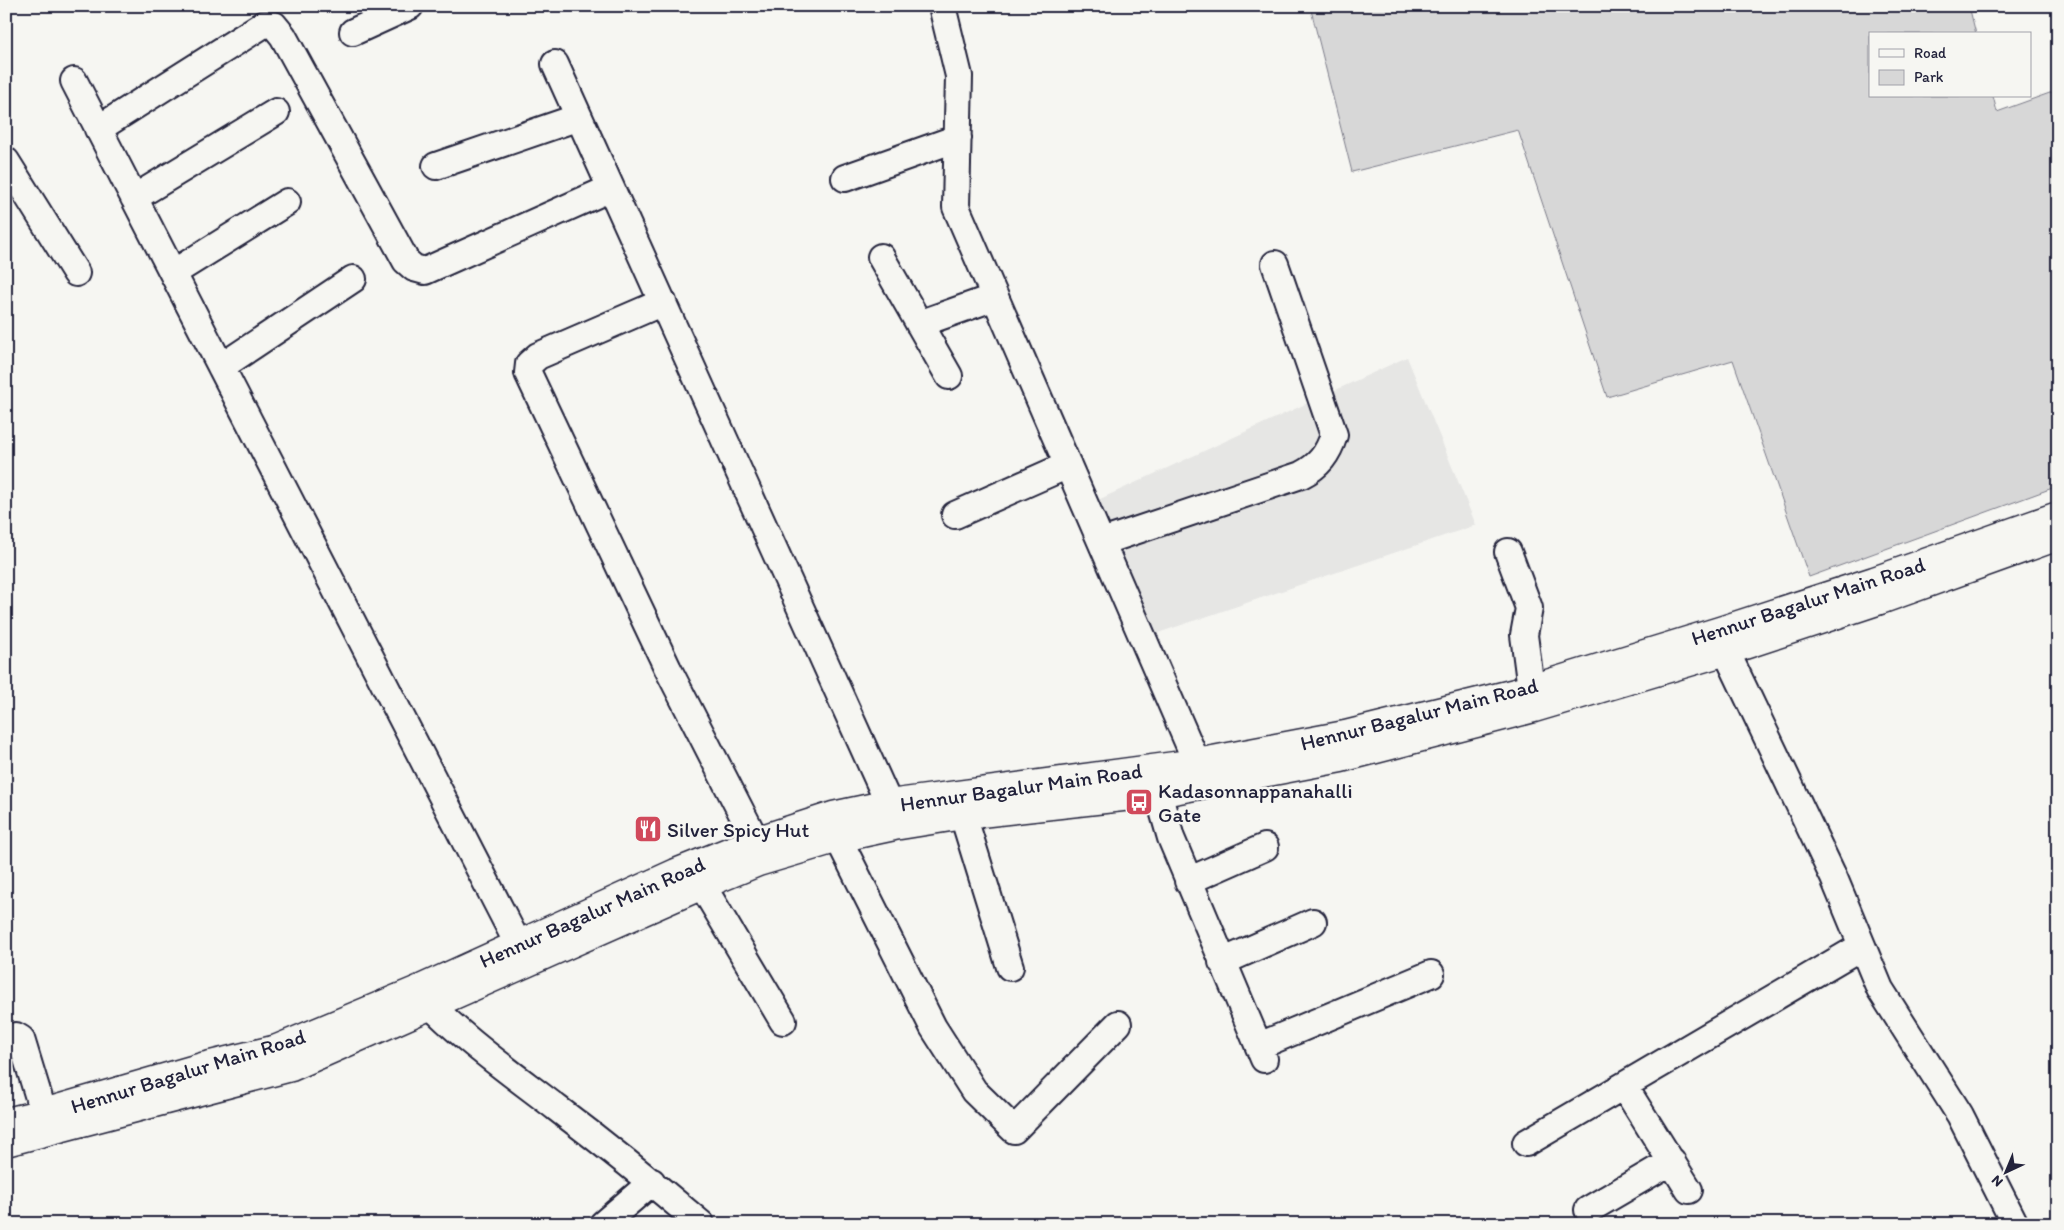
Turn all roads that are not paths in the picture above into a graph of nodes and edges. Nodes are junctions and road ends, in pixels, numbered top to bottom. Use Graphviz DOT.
graph roads {
  1 [pos="410,6"];
  2 [pos="942,6"];
  3 [pos="270,16"];
  4 [pos="353,32"];
  5 [pos="556,64"];
  6 [pos="74,81"];
  7 [pos="276,112"];
  8 [pos="579,117"];
  9 [pos="98,129"];
  10 [pos="958,138"];
  11 [pos="6,161"];
  12 [pos="436,166"];
  13 [pos="845,178"];
  14 [pos="610,188"];
  15 [pos="134,198"];
  16 [pos="287,202"];
  17 [pos="881,257"];
  18 [pos="1275,264"];
  19 [pos="76,273"];
  20 [pos="173,273"];
  21 [pos="353,279"];
  22 [pos="995,297"];
  23 [pos="663,302"];
  24 [pos="919,324"];
  25 [pos="221,367"];
  26 [pos="949,376"];
  27 [pos="1068,465"];
  28 [pos="955,515"];
  29 [pos="2058,516"];
  30 [pos="2058,536"];
  31 [pos="1102,542"];
  32 [pos="1508,552"];
  33 [pos="1723,641"];
  34 [pos="1531,689"];
  35 [pos="1199,774"];
  36 [pos="1158,793"];
  37 [pos="889,804"];
  38 [pos="963,815"];
  39 [pos="836,827"];
  40 [pos="756,841"];
  41 [pos="1265,847"];
  42 [pos="1188,881"];
  43 [pos="702,885"];
  44 [pos="1313,922"];
  45 [pos="518,944"];
  46 [pos="1862,946"];
  47 [pos="1222,962"];
  48 [pos="1010,967"];
  49 [pos="1431,974"];
  50 [pos="424,999"];
  51 [pos="6,1015"];
  52 [pos="782,1021"];
  53 [pos="1118,1024"];
  54 [pos="13,1038"];
  55 [pos="1624,1086"];
  56 [pos="6,1122"];
  57 [pos="46,1122"];
  58 [pos="6,1142"];
  59 [pos="1526,1144"];
  60 [pos="1672,1161"];
  61 [pos="652,1182"];
  62 [pos="1689,1190"];
  63 [pos="1588,1210"];
  64 [pos="689,1221"];
  65 [pos="603,1224"];
  66 [pos="2015,1224"];
  1 -- 4 [label="street"];
  2 -- 10 [label="street"];
  3 -- 9 [label="street"];
  3 -- 14 [label="street"];
  5 -- 8 [label="street"];
  6 -- 9 [label="street"];
  7 -- 15 [label="street"];
  8 -- 12 [label="street"];
  8 -- 14 [label="street"];
  9 -- 15 [label="street"];
  10 -- 13 [label="street"];
  10 -- 22 [label="street"];
  11 -- 19 [label="street"];
  14 -- 23 [label="street"];
  15 -- 20 [label="street"];
  16 -- 20 [label="street"];
  17 -- 24 [label="street"];
  18 -- 31 [label="street"];
  20 -- 25 [label="street"];
  21 -- 25 [label="street"];
  22 -- 24 [label="street"];
  22 -- 27 [label="street"];
  23 -- 37 [label="street"];
  23 -- 40 [label="street"];
  24 -- 26 [label="street"];
  25 -- 45 [label="street"];
  27 -- 28 [label="street"];
  27 -- 31 [label="street"];
  29 -- 33 [label="main road, Hennur Bagalur Main Road"];
  30 -- 33 [label="main road, Hennur Bagalur Main Road"];
  31 -- 35 [label="street"];
  32 -- 34 [label="street"];
  33 -- 34 [label="main road, Hennur Bagalur Main Road"];
  33 -- 35 [label="main road, Hennur Bagalur Main Road"];
  33 -- 46 [label="street"];
  34 -- 35 [label="main road, Hennur Bagalur Main Road"];
  35 -- 36 [label="main road, Hennur Bagalur Main Road"];
  35 -- 37 [label="main road, Hennur Bagalur Main Road"];
  36 -- 38 [label="main road, Hennur Bagalur Main Road"];
  36 -- 42 [label="street"];
  37 -- 39 [label="main road, Hennur Bagalur Main Road"];
  38 -- 39 [label="main road, Hennur Bagalur Main Road"];
  38 -- 48 [label="street"];
  39 -- 40 [label="main road, Hennur Bagalur Main Road"];
  39 -- 43 [label="main road, Hennur Bagalur Main Road"];
  39 -- 53 [label="street"];
  40 -- 45 [label="main road, Hennur Bagalur Main Road"];
  41 -- 42 [label="street"];
  42 -- 47 [label="street"];
  43 -- 50 [label="main road, Hennur Bagalur Main Road"];
  43 -- 52 [label="street"];
  44 -- 47 [label="street"];
  45 -- 50 [label="main road, Hennur Bagalur Main Road"];
  46 -- 55 [label="street"];
  46 -- 66 [label="street"];
  47 -- 49 [label="street"];
  50 -- 57 [label="main road, Hennur Bagalur Main Road"];
  50 -- 61 [label="street"];
  51 -- 54 [label="street"];
  54 -- 57 [label="street"];
  55 -- 59 [label="street"];
  55 -- 60 [label="street"];
  56 -- 57 [label="main road, Hennur Bagalur Main Road"];
  57 -- 58 [label="main road, Hennur Bagalur Main Road"];
  60 -- 62 [label="street"];
  60 -- 63 [label="street"];
  61 -- 64 [label="street"];
  61 -- 65 [label="street"];
}
